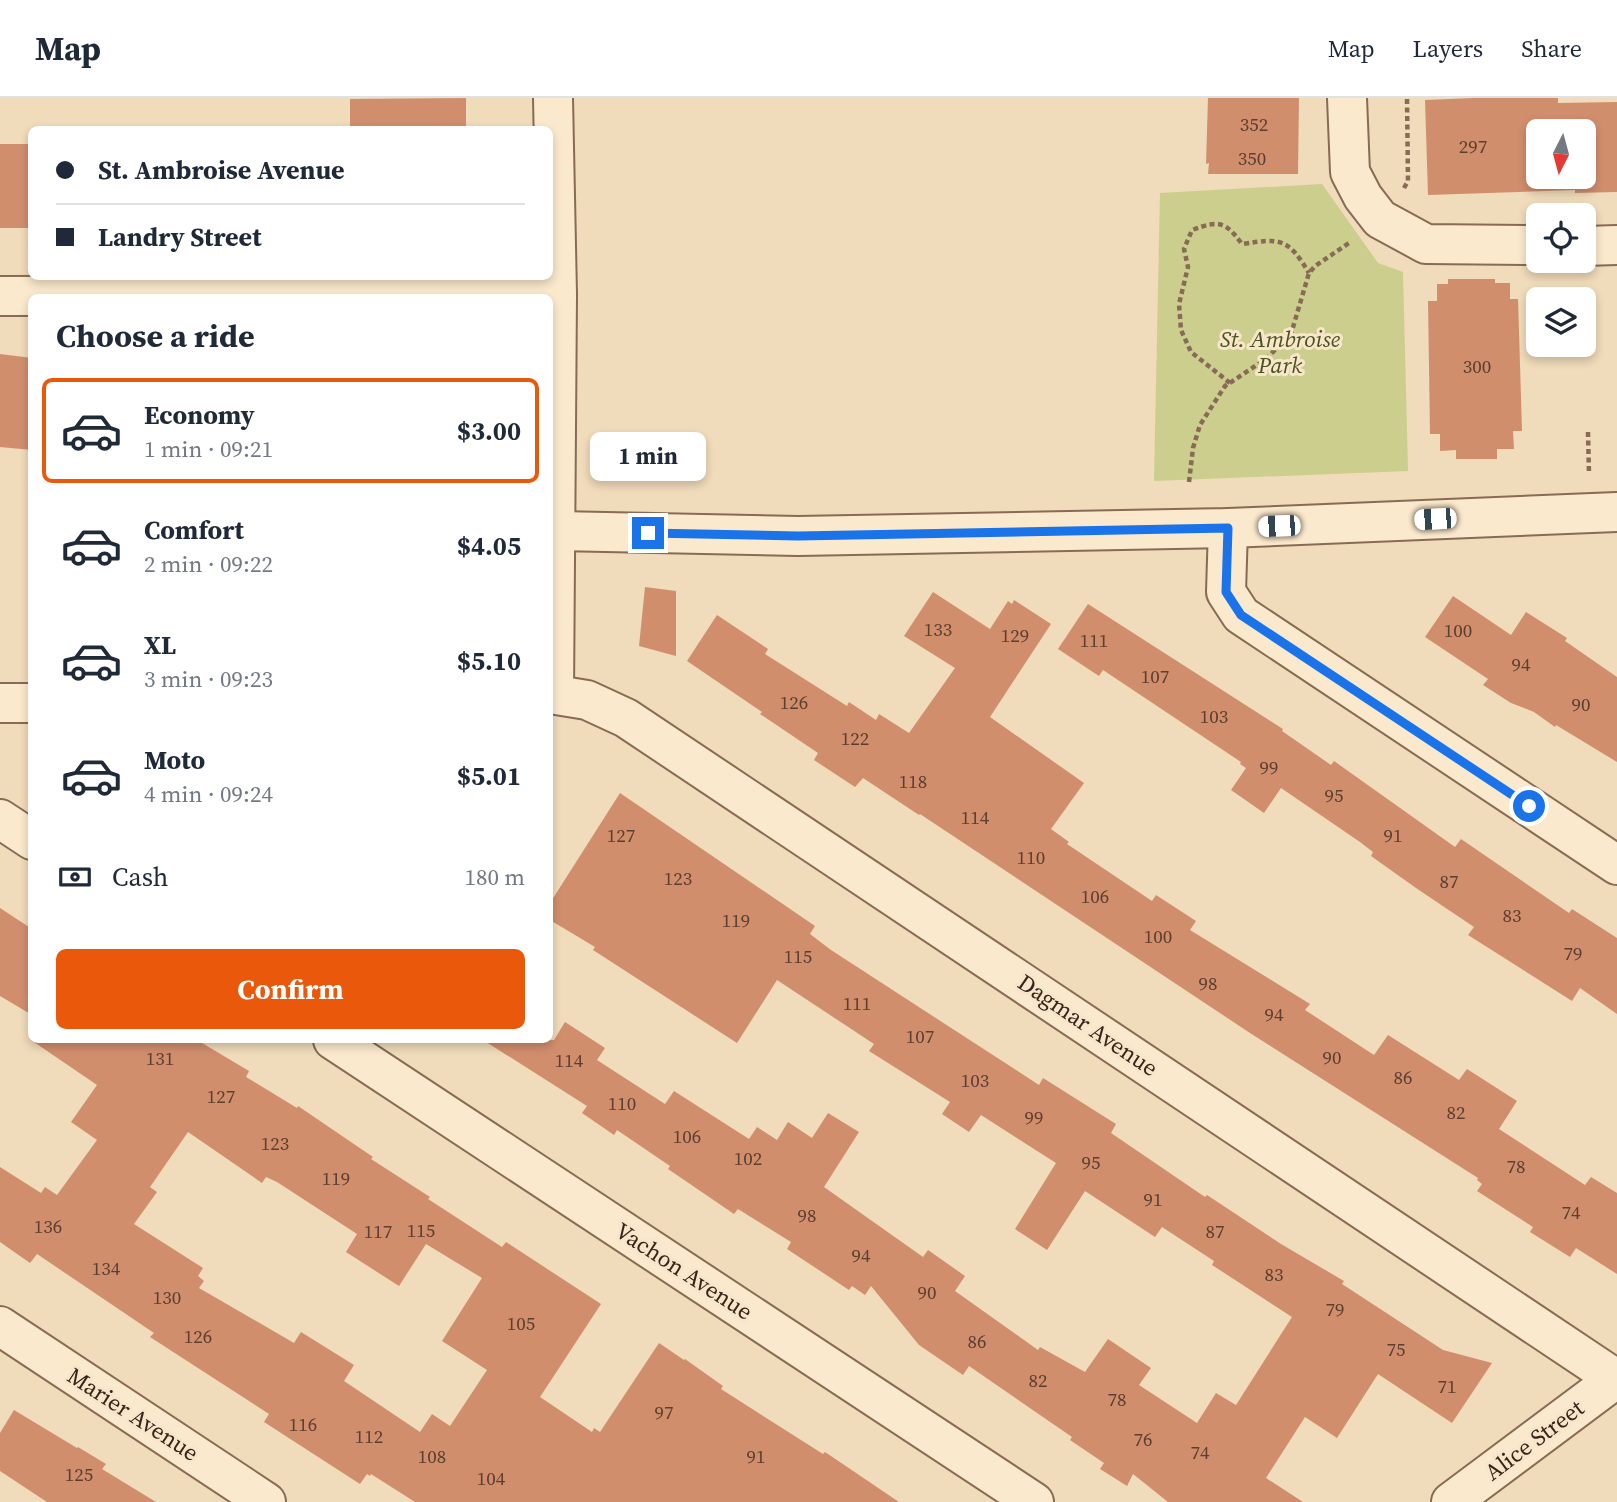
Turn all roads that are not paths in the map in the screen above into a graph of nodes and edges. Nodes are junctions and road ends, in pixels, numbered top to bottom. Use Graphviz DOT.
graph roads {
  1 [pos="553,98"];
  2 [pos="1347,98"];
  3 [pos="1526,245"];
  4 [pos="1617,245"];
  5 [pos="1596,246"];
  6 [pos="553,295"];
  7 [pos="557,295"];
  8 [pos="0,296"];
  9 [pos="28,296"];
  10 [pos="1617,512"];
  11 [pos="1228,528"];
  12 [pos="557,531"];
  13 [pos="553,661"];
  14 [pos="553,694"];
  15 [pos="0,703"];
  16 [pos="28,703"];
  17 [pos="0,819"];
  18 [pos="28,837"];
  19 [pos="1617,865"];
  20 [pos="338,1043"];
  21 [pos="0,1326"];
  22 [pos="1616,1379"];
  23 [pos="266,1502"];
  24 [pos="1034,1502"];
  25 [pos="1451,1502"];
  1 -- 7 [label="street"];
  2 -- 3 [label="street"];
  4 -- 5 [label="street"];
  6 -- 7 [label="street"];
  7 -- 12 [label="street"];
  8 -- 9 [label="street"];
  10 -- 11 [label="street"];
  11 -- 12 [label="street"];
  11 -- 19 [label="street"];
  12 -- 13 [label="street"];
  14 -- 22 [label="street, Dagmar Avenue"];
  15 -- 16 [label="street"];
  17 -- 18 [label="street"];
  20 -- 24 [label="street, Vachon Avenue"];
  21 -- 23 [label="street, Marier Avenue"];
  22 -- 25 [label="street, Alice Street"];
}
